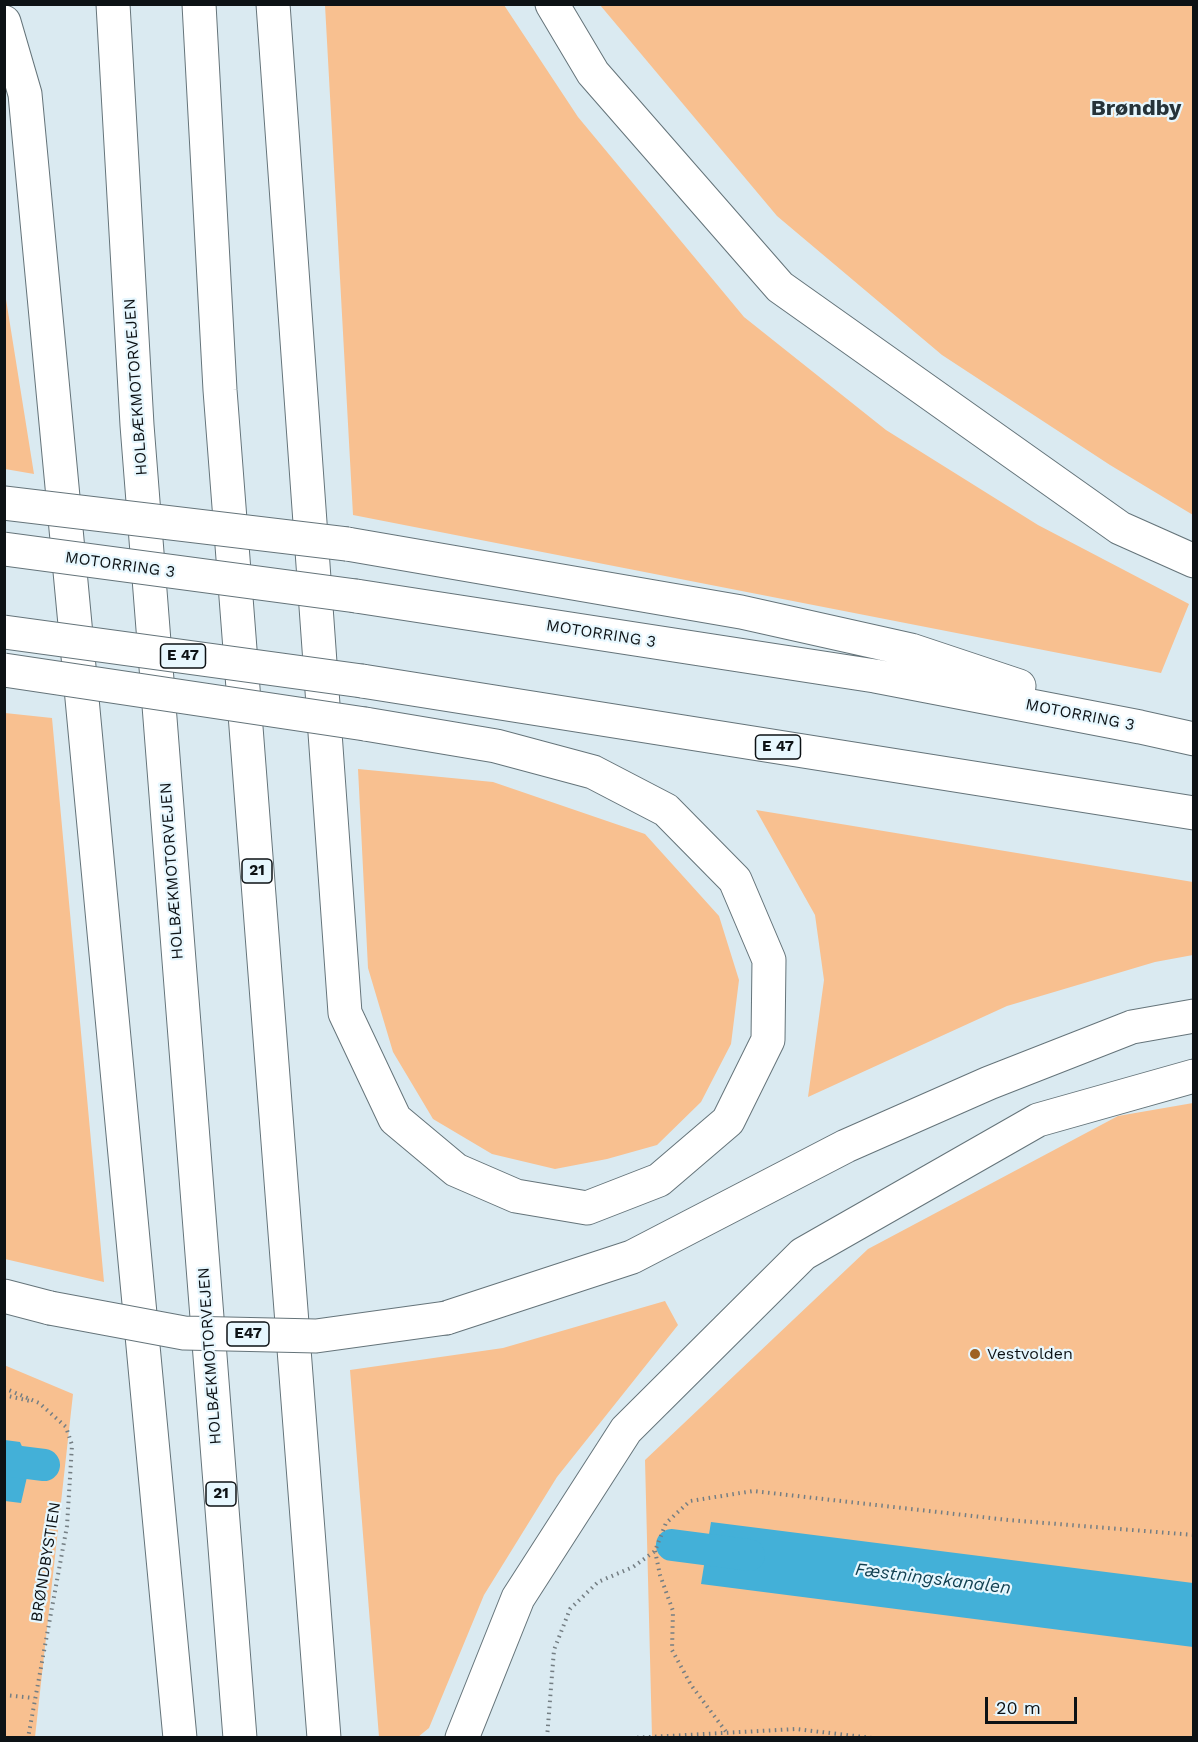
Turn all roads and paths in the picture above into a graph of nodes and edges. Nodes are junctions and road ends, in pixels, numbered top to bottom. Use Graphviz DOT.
graph roads {
  1 [pos="113,4"];
  2 [pos="199,4"];
  3 [pos="273,4"];
  4 [pos="552,4"];
  5 [pos="4,22"];
  6 [pos="4,503"];
  7 [pos="4,549"];
  8 [pos="1194,561"];
  9 [pos="4,632"];
  10 [pos="4,670"];
  11 [pos="1140,727"];
  12 [pos="1194,739"];
  13 [pos="1194,813"];
  14 [pos="1194,1016"];
  15 [pos="1194,1076"];
  16 [pos="4,1296"];
  17 [pos="4,1388"];
  18 [pos="4,1395"];
  19 [pos="39,1403"];
  20 [pos="1194,1535"];
  21 [pos="655,1551"];
  22 [pos="4,1695"];
  23 [pos="34,1698"];
  24 [pos="727,1733"];
  25 [pos="28,1737"];
  26 [pos="180,1737"];
  27 [pos="240,1737"];
  28 [pos="324,1737"];
  29 [pos="462,1737"];
  30 [pos="548,1737"];
  31 [pos="630,1737"];
  32 [pos="872,1737"];
  1 -- 27 [label="highway, HOLBÆKMOTORVEJEN / 21"];
  2 -- 28 [label="highway, 21"];
  3 -- 10 [label="highway, bridge"];
  4 -- 8 [label="highway"];
  5 -- 26 [label="highway"];
  6 -- 11 [label="highway, bridge"];
  7 -- 11 [label="highway, MOTORRING 3, bridge"];
  9 -- 13 [label="highway, E 47, bridge"];
  11 -- 12 [label="highway, MOTORRING 3"];
  14 -- 16 [label="highway, E47, bridge"];
  15 -- 29 [label="highway"];
  17 -- 19 [label="path, BRØNDBYSTIEN"];
  18 -- 19 [label="path"];
  19 -- 23 [label="path, BRØNDBYSTIEN"];
  20 -- 21 [label="path"];
  21 -- 24 [label="path"];
  21 -- 30 [label="path"];
  22 -- 23 [label="path"];
  23 -- 25 [label="path, BRØNDBYSTIEN"];
  24 -- 31 [label="path"];
  24 -- 32 [label="path"];
}
